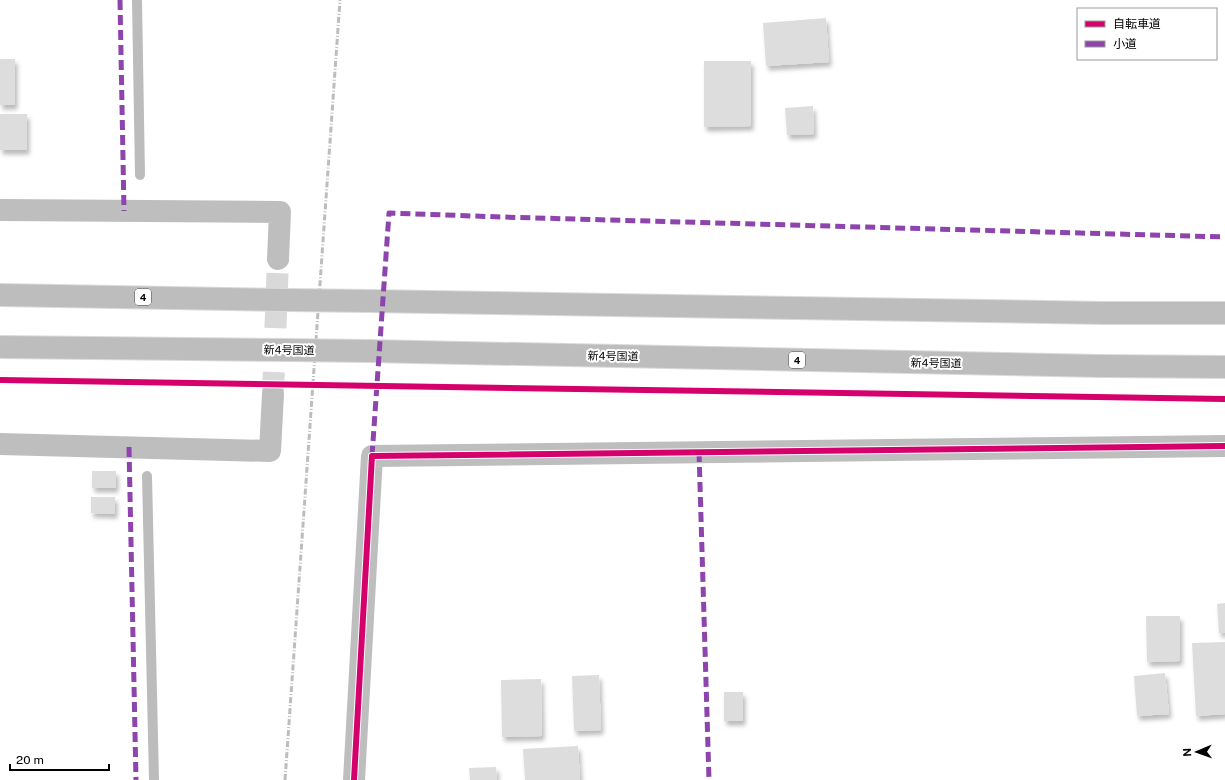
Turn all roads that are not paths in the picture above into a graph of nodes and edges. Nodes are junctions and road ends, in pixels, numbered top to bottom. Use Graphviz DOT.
graph roads {
  1 [pos="0,210"];
  2 [pos="278,259"];
  3 [pos="0,295"];
  4 [pos="1225,313"];
  5 [pos="0,347"];
  6 [pos="1225,367"];
  7 [pos="273,394"];
  8 [pos="0,444"];
  9 [pos="1225,446"];
  10 [pos="354,780"];
  1 -- 2 [label="street"];
  3 -- 4 [label="highway, 4, bridge"];
  5 -- 6 [label="highway, 新4号国道 / 4, bridge"];
  7 -- 8 [label="street"];
  9 -- 10 [label="street"];
}
